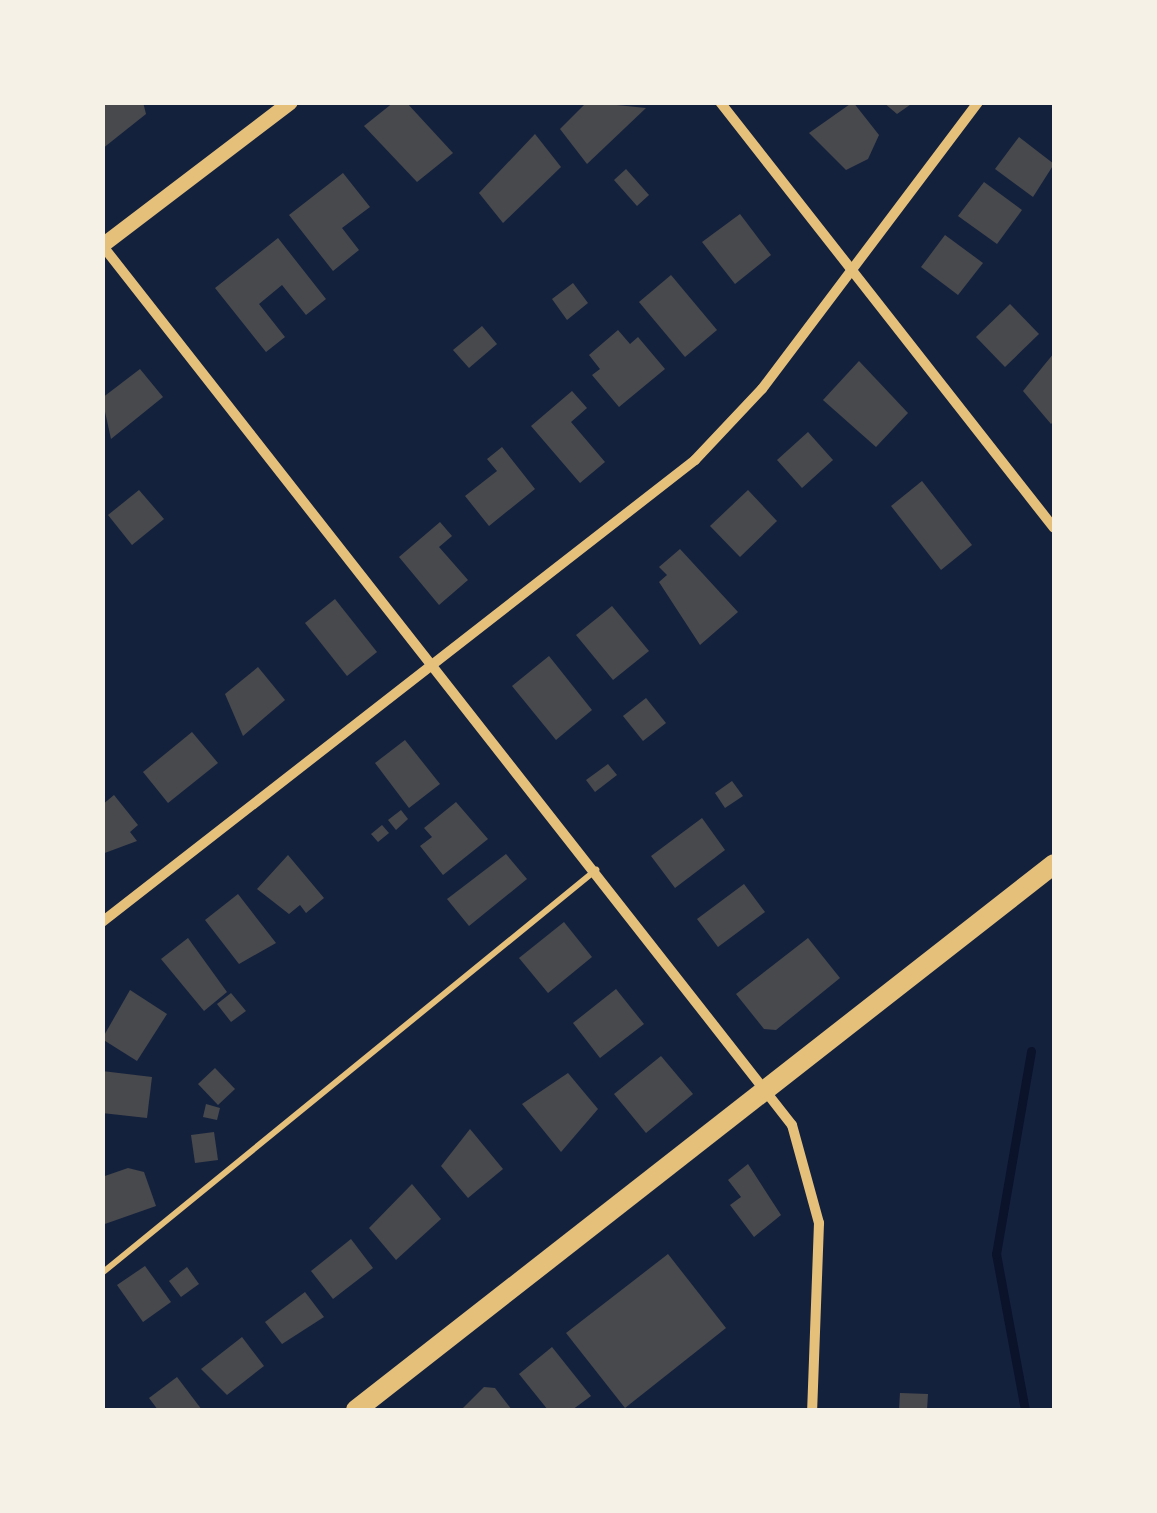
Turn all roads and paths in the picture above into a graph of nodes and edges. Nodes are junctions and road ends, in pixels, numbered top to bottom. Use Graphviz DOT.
graph roads {
  1 [pos="290,102"];
  2 [pos="720,102"];
  3 [pos="978,102"];
  4 [pos="103,245"];
  5 [pos="852,271"];
  6 [pos="1054,528"];
  7 [pos="435,664"];
  8 [pos="1054,864"];
  9 [pos="597,870"];
  10 [pos="102,922"];
  11 [pos="769,1089"];
  12 [pos="102,1273"];
  13 [pos="356,1410"];
  14 [pos="812,1410"];
  1 -- 4 [label="street"];
  2 -- 5 [label="street"];
  3 -- 5 [label="street"];
  4 -- 7 [label="street"];
  5 -- 6 [label="street"];
  5 -- 7 [label="street"];
  7 -- 9 [label="street"];
  7 -- 10 [label="street"];
  8 -- 11 [label="main road"];
  9 -- 11 [label="street"];
  9 -- 12 [label="lane"];
  11 -- 13 [label="main road"];
  11 -- 14 [label="street"];
}
